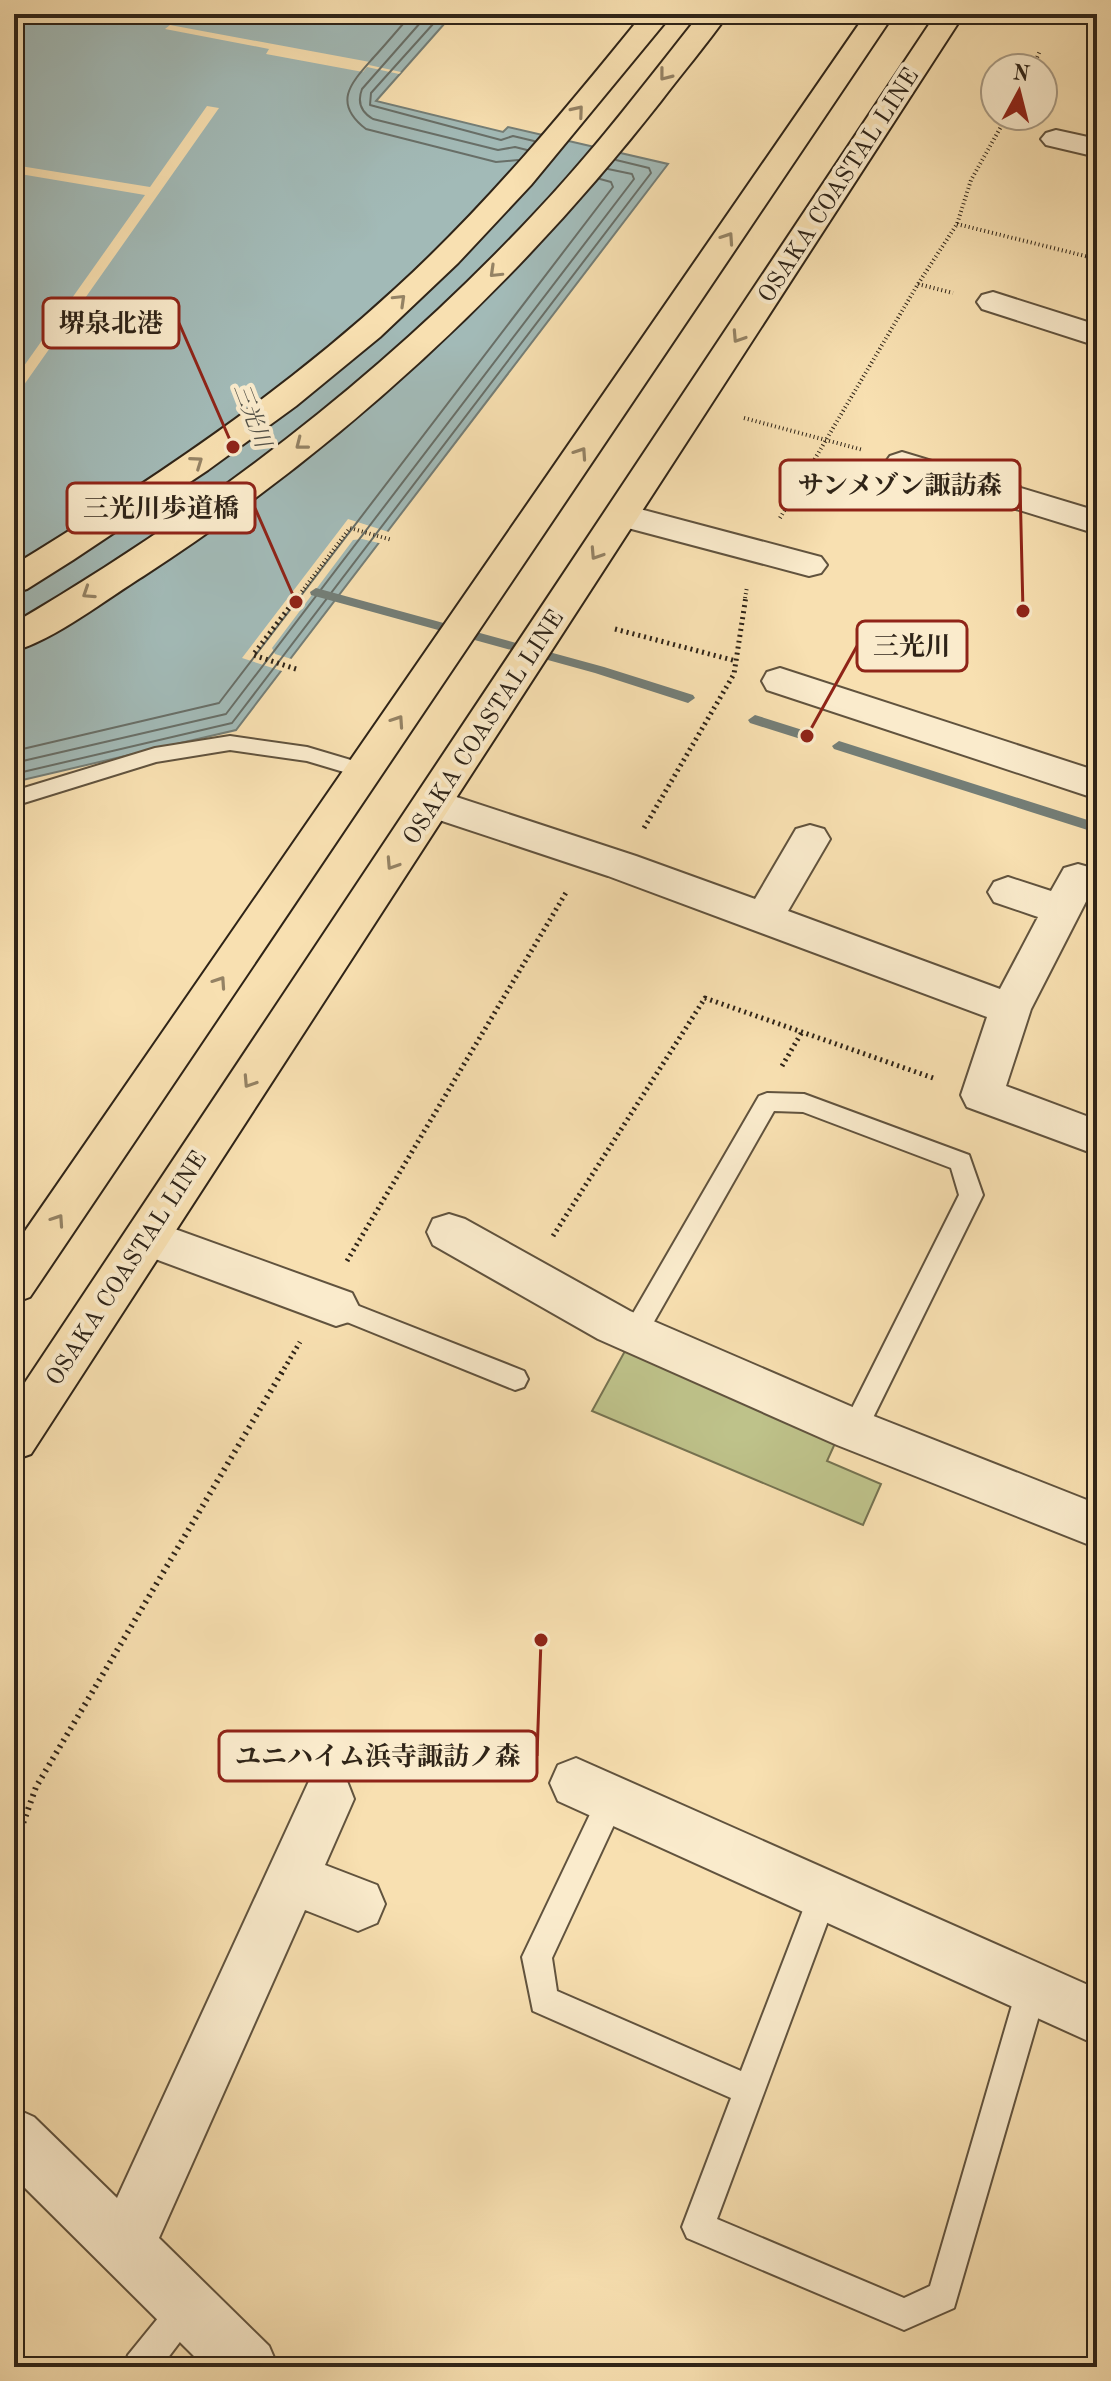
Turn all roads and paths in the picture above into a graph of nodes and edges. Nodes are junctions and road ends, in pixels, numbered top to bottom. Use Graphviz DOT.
graph roads {
  1 [pos="658,14"];
  2 [pos="714,14"];
  3 [pos="880,14"];
  4 [pos="950,14"];
  5 [pos="1000,132"];
  6 [pos="1056,139"];
  7 [pos="1097,148"];
  8 [pos="957,224"];
  9 [pos="1097,259"];
  10 [pos="918,284"];
  11 [pos="962,295"];
  12 [pos="993,302"];
  13 [pos="1097,336"];
  14 [pos="744,418"];
  15 [pos="828,440"];
  16 [pos="889,458"];
  17 [pos="621,515"];
  18 [pos="1097,523"];
  19 [pos="392,540"];
  20 [pos="759,553"];
  21 [pos="809,565"];
  22 [pos="14,581"];
  23 [pos="615,629"];
  24 [pos="14,639"];
  25 [pos="736,661"];
  26 [pos="296,669"];
  27 [pos="780,681"];
  28 [pos="364,771"];
  29 [pos="1097,785"];
  30 [pos="14,799"];
  31 [pos="432,803"];
  32 [pos="810,839"];
  33 [pos="605,860"];
  34 [pos="1008,892"];
  35 [pos="763,920"];
  36 [pos="1010,1009"];
  37 [pos="1097,1138"];
  38 [pos="449,1232"];
  39 [pos="147,1237"];
  40 [pos="14,1284"];
  41 [pos="330,1304"];
  42 [pos="634,1334"];
  43 [pos="515,1379"];
  44 [pos="854,1430"];
  45 [pos="14,1439"];
  46 [pos="1097,1526"];
  47 [pos="594,1791"];
  48 [pos="328,1799"];
  49 [pos="14,1849"];
  50 [pos="292,1878"];
  51 [pos="823,1894"];
  52 [pos="358,1904"];
  53 [pos="1032,1988"];
  54 [pos="1097,2017"];
  55 [pos="750,2091"];
  56 [pos="14,2137"];
  57 [pos="125,2247"];
  58 [pos="187,2307"];
  59 [pos="140,2367"];
  60 [pos="248,2367"];
  22 -- 1 [label="main road, one-way"];
  2 -- 24 [label="main road, one-way"];
  28 -- 3 [label="main road, one-way"];
  4 -- 17 [label="main road, OSAKA COASTAL LINE, one-way"];
  5 -- 8 [label="path"];
  6 -- 7 [label="street"];
  8 -- 9 [label="path"];
  8 -- 10 [label="path"];
  10 -- 11 [label="path"];
  10 -- 15 [label="path"];
  12 -- 13 [label="street"];
  14 -- 15 [label="path"];
  15 -- 16 [label="path"];
  15 -- 20 [label="path"];
  16 -- 18 [label="street"];
  17 -- 20 [label="street"];
  17 -- 31 [label="main road, OSAKA COASTAL LINE, one-way"];
  19 -- 26 [label="path"];
  20 -- 21 [label="street"];
  20 -- 25 [label="path"];
  23 -- 25 [label="path"];
  25 -- 33 [label="path"];
  27 -- 29 [label="street"];
  28 -- 30 [label="lane"];
  40 -- 28 [label="main road, one-way"];
  31 -- 33 [label="street"];
  31 -- 39 [label="main road, OSAKA COASTAL LINE, one-way"];
  32 -- 35 [label="street"];
  33 -- 35 [label="street"];
  33 -- 41 [label="path"];
  34 -- 36 [label="street"];
  35 -- 36 [label="street"];
  36 -- 37 [label="street"];
  38 -- 42 [label="street"];
  39 -- 41 [label="street"];
  39 -- 45 [label="main road, OSAKA COASTAL LINE"];
  41 -- 43 [label="lane"];
  41 -- 49 [label="path"];
  42 -- 44 [label="street"];
  42 -- 44 [label="lane"];
  44 -- 46 [label="street"];
  47 -- 51 [label="street"];
  47 -- 55 [label="lane"];
  48 -- 50 [label="street"];
  50 -- 52 [label="street"];
  50 -- 57 [label="street"];
  51 -- 53 [label="street"];
  51 -- 55 [label="lane"];
  53 -- 54 [label="street"];
  53 -- 55 [label="lane"];
  56 -- 57 [label="street"];
  57 -- 58 [label="street"];
  58 -- 59 [label="lane"];
  58 -- 60 [label="street"];
}
